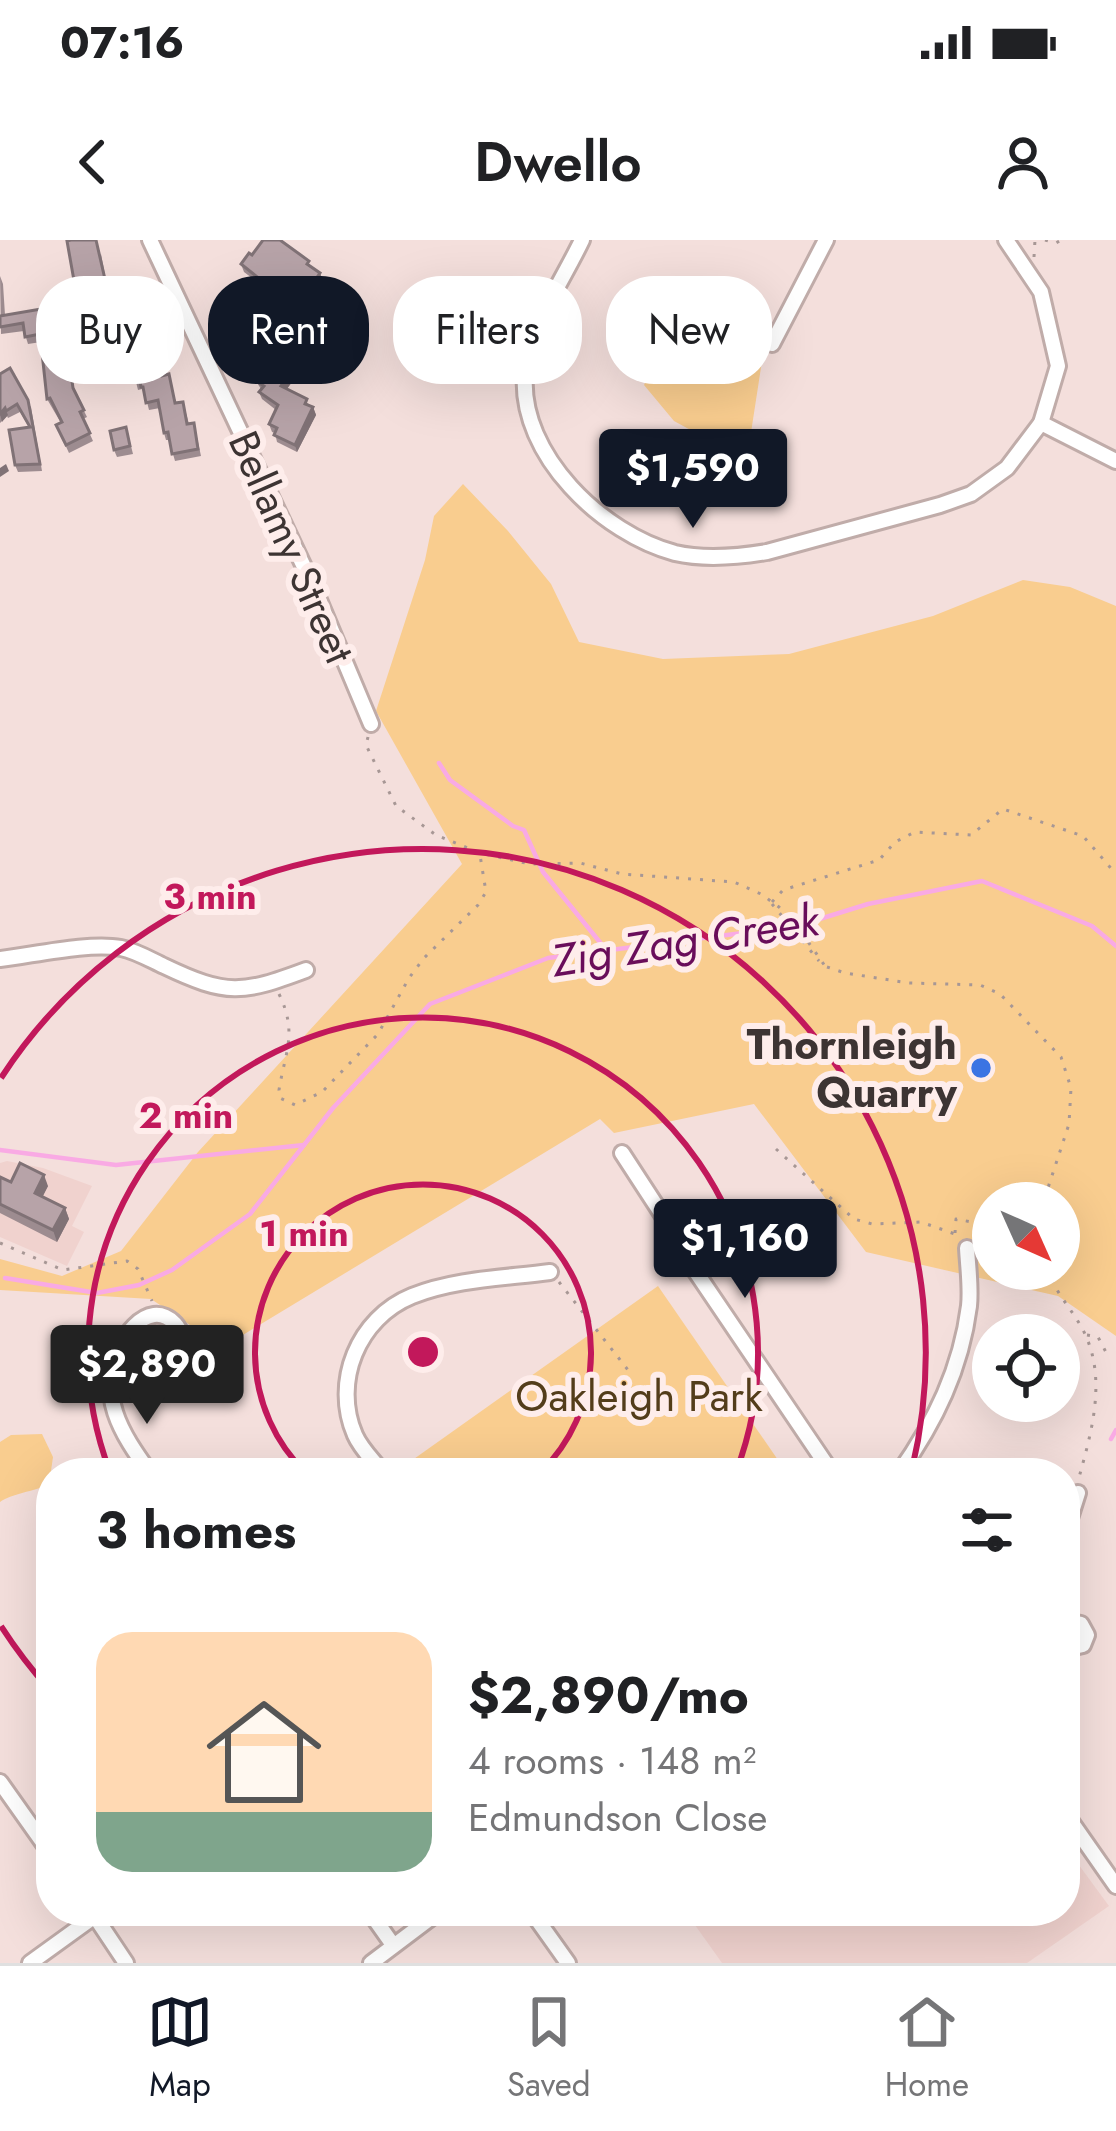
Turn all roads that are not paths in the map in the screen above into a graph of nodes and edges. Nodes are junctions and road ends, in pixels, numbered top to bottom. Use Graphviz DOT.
graph roads {
  1 [pos="150,240"];
  2 [pos="582,240"];
  3 [pos="826,240"];
  4 [pos="1006,240"];
  5 [pos="772,344"];
  6 [pos="1041,423"];
  7 [pos="1116,460"];
  8 [pos="371,724"];
  9 [pos="0,959"];
  10 [pos="306,970"];
  11 [pos="622,1153"];
  12 [pos="968,1248"];
  13 [pos="550,1272"];
  14 [pos="112,1392"];
  15 [pos="140,1458"];
  16 [pos="371,1458"];
  17 [pos="822,1458"];
  18 [pos="909,1458"];
  19 [pos="0,1782"];
  20 [pos="36,1834"];
  21 [pos="1080,1834"];
  22 [pos="1116,1886"];
  23 [pos="77,1926"];
  24 [pos="102,1926"];
  25 [pos="380,1926"];
  26 [pos="419,1926"];
  27 [pos="542,1926"];
  28 [pos="393,1945"];
  29 [pos="30,1963"];
  30 [pos="126,1963"];
  31 [pos="371,1963"];
  32 [pos="568,1963"];
  1 -- 8 [label="street, Bellamy Street"];
  2 -- 6 [label="street"];
  3 -- 5 [label="street"];
  4 -- 6 [label="street"];
  6 -- 7 [label="street"];
  9 -- 10 [label="street"];
  11 -- 17 [label="street"];
  12 -- 18 [label="street"];
  13 -- 16 [label="street"];
  14 -- 14 [label="street"];
  14 -- 15 [label="street"];
  19 -- 20 [label="street"];
  21 -- 22 [label="street"];
  23 -- 29 [label="street"];
  24 -- 30 [label="street"];
  25 -- 28 [label="street"];
  26 -- 28 [label="street"];
  27 -- 32 [label="street"];
  28 -- 31 [label="street"];
}
